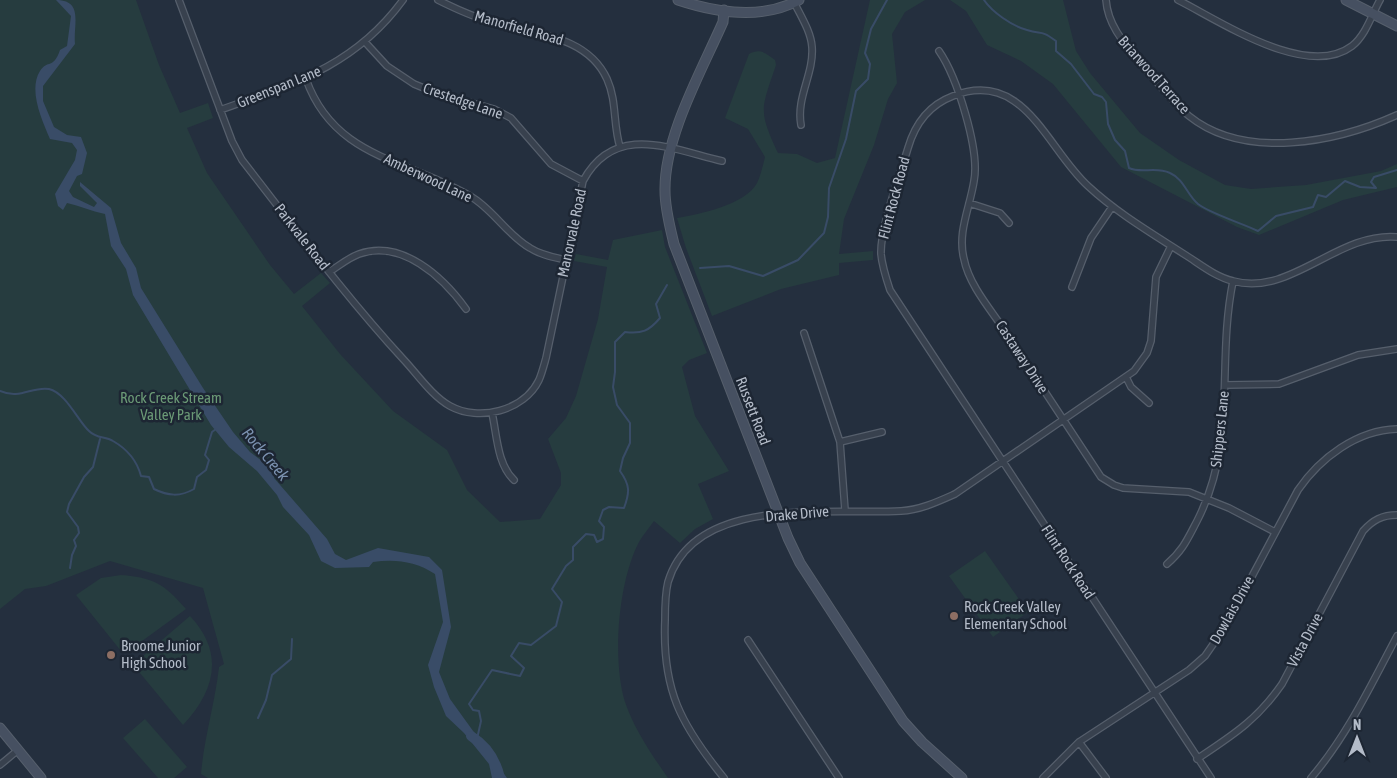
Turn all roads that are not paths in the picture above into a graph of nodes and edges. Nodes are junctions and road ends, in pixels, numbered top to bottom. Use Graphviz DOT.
graph roads {
  1 [pos="180,0"];
  2 [pos="403,0"];
  3 [pos="438,0"];
  4 [pos="678,0"];
  5 [pos="1106,0"];
  6 [pos="1178,0"];
  7 [pos="1346,0"];
  8 [pos="1380,0"];
  9 [pos="796,1"];
  10 [pos="724,10"];
  11 [pos="1372,14"];
  12 [pos="1397,26"];
  13 [pos="365,42"];
  14 [pos="939,51"];
  15 [pos="306,79"];
  16 [pos="958,94"];
  17 [pos="220,110"];
  18 [pos="1397,115"];
  19 [pos="801,124"];
  20 [pos="620,147"];
  21 [pos="670,149"];
  22 [pos="722,161"];
  23 [pos="583,181"];
  24 [pos="970,203"];
  25 [pos="1112,207"];
  26 [pos="1009,223"];
  27 [pos="1397,237"];
  28 [pos="1172,246"];
  29 [pos="566,260"];
  30 [pos="329,272"];
  31 [pos="1234,281"];
  32 [pos="1072,287"];
  33 [pos="466,309"];
  34 [pos="804,333"];
  35 [pos="1397,349"];
  36 [pos="1126,377"];
  37 [pos="1225,385"];
  38 [pos="1149,403"];
  39 [pos="492,413"];
  40 [pos="1064,421"];
  41 [pos="1397,429"];
  42 [pos="882,432"];
  43 [pos="840,442"];
  44 [pos="1003,463"];
  45 [pos="514,480"];
  46 [pos="1207,498"];
  47 [pos="846,510"];
  48 [pos="779,514"];
  49 [pos="1397,515"];
  50 [pos="1275,532"];
  51 [pos="1167,564"];
  52 [pos="1397,636"];
  53 [pos="748,640"];
  54 [pos="1154,693"];
  55 [pos="0,728"];
  56 [pos="1079,742"];
  57 [pos="18,750"];
  58 [pos="1197,759"];
  59 [pos="0,765"];
  60 [pos="42,778"];
  61 [pos="724,778"];
  62 [pos="839,778"];
  63 [pos="962,778"];
  64 [pos="1042,778"];
  65 [pos="1106,778"];
  66 [pos="1211,778"];
  67 [pos="1311,778"];
  1 -- 17 [label="street, Parkvale Road"];
  2 -- 13 [label="street, Greenspan Lane"];
  3 -- 20 [label="street, Manorfield Road"];
  4 -- 10 [label="street"];
  5 -- 18 [label="street, Briarwood Terrace"];
  6 -- 11 [label="street"];
  7 -- 11 [label="street"];
  8 -- 11 [label="street"];
  9 -- 10 [label="street"];
  9 -- 19 [label="street"];
  10 -- 21 [label="street, Russett Road"];
  11 -- 12 [label="street"];
  13 -- 15 [label="street, Greenspan Lane"];
  13 -- 23 [label="street, Crestedge Lane"];
  14 -- 16 [label="street, Castaway Drive"];
  15 -- 17 [label="street, Greenspan Lane"];
  15 -- 29 [label="street, Amberwood Lane"];
  16 -- 24 [label="street, Castaway Drive"];
  16 -- 25 [label="street, Flint Rock Road"];
  16 -- 44 [label="street, Flint Rock Road"];
  17 -- 30 [label="street, Parkvale Road"];
  20 -- 21 [label="street, Manorvale Road"];
  20 -- 23 [label="street, Manorvale Road"];
  21 -- 22 [label="street, Manorvale Road"];
  21 -- 48 [label="street, Russett Road"];
  23 -- 29 [label="street, Manorvale Road"];
  24 -- 26 [label="street"];
  24 -- 40 [label="street, Castaway Drive"];
  25 -- 28 [label="street, Flint Rock Road"];
  25 -- 32 [label="street"];
  27 -- 31 [label="street, Flint Rock Road"];
  28 -- 31 [label="street, Flint Rock Road"];
  28 -- 36 [label="street, Drake Drive"];
  29 -- 39 [label="street, Manorvale Road"];
  30 -- 33 [label="street"];
  30 -- 39 [label="street, Parkvale Road"];
  31 -- 37 [label="street, Shippers Lane"];
  34 -- 43 [label="street"];
  35 -- 37 [label="street"];
  36 -- 38 [label="street"];
  36 -- 40 [label="street, Drake Drive"];
  37 -- 46 [label="street, Shippers Lane"];
  39 -- 45 [label="street"];
  40 -- 44 [label="street, Drake Drive"];
  40 -- 46 [label="street, Castaway Drive"];
  41 -- 50 [label="street, Dowlais Drive"];
  42 -- 43 [label="street"];
  43 -- 47 [label="street"];
  44 -- 47 [label="street, Drake Drive"];
  44 -- 54 [label="street, Flint Rock Road"];
  46 -- 50 [label="street, Castaway Drive"];
  46 -- 51 [label="street, Shippers Lane"];
  47 -- 48 [label="street, Drake Drive"];
  48 -- 61 [label="street, Drake Drive"];
  48 -- 63 [label="street, Russett Road"];
  49 -- 58 [label="street, Vista Drive"];
  50 -- 54 [label="street, Dowlais Drive"];
  52 -- 67 [label="street"];
  53 -- 62 [label="street"];
  54 -- 56 [label="street, Dowlais Drive"];
  54 -- 58 [label="street, Flint Rock Road"];
  55 -- 57 [label="street"];
  56 -- 64 [label="street, Dowlais Drive"];
  56 -- 65 [label="street"];
  57 -- 59 [label="street"];
  57 -- 60 [label="street"];
  58 -- 66 [label="street, Flint Rock Road"];
}
